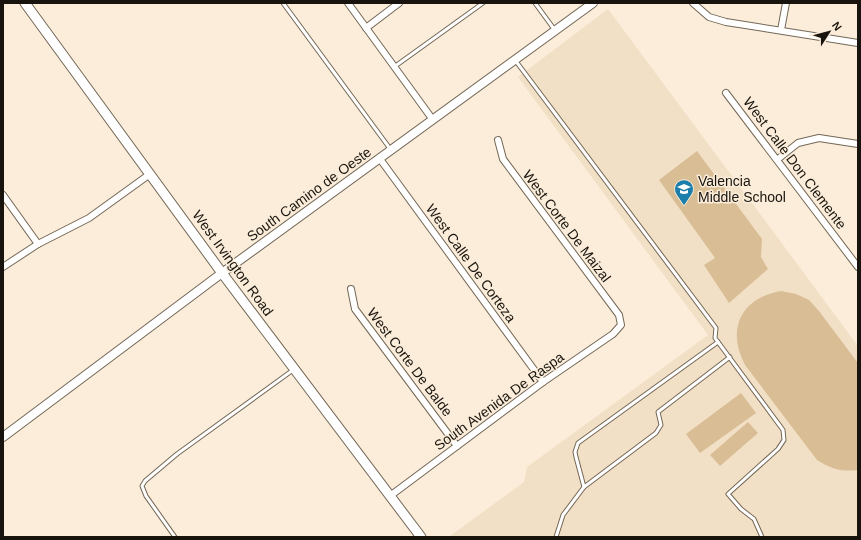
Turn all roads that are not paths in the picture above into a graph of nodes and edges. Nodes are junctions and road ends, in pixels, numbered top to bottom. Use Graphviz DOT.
graph roads {
  1 [pos="25,3"];
  2 [pos="283,3"];
  3 [pos="348,3"];
  4 [pos="399,3"];
  5 [pos="483,3"];
  6 [pos="536,3"];
  7 [pos="593,3"];
  8 [pos="693,3"];
  9 [pos="786,3"];
  10 [pos="366,28"];
  11 [pos="555,30"];
  12 [pos="781,30"];
  13 [pos="858,43"];
  14 [pos="515,60"];
  15 [pos="394,66"];
  16 [pos="726,93"];
  17 [pos="433,120"];
  18 [pos="498,140"];
  19 [pos="858,144"];
  20 [pos="391,150"];
  21 [pos="380,159"];
  22 [pos="778,159"];
  23 [pos="150,174"];
  24 [pos="3,195"];
  25 [pos="38,244"];
  26 [pos="3,267"];
  27 [pos="858,267"];
  28 [pos="222,273"];
  29 [pos="351,289"];
  30 [pos="621,325"];
  31 [pos="718,342"];
  32 [pos="730,357"];
  33 [pos="294,369"];
  34 [pos="543,382"];
  35 [pos="3,438"];
  36 [pos="457,446"];
  37 [pos="584,486"];
  38 [pos="390,496"];
  39 [pos="175,537"];
  40 [pos="421,537"];
  41 [pos="556,537"];
  42 [pos="762,537"];
  1 -- 23 [label="main road, West Irvington Road"];
  2 -- 20 [label="lane"];
  3 -- 10 [label="street"];
  4 -- 10 [label="street"];
  5 -- 15 [label="lane"];
  6 -- 11 [label="lane"];
  7 -- 11 [label="street, South Camino de Oeste"];
  8 -- 12 [label="street"];
  9 -- 12 [label="street"];
  10 -- 15 [label="street"];
  11 -- 14 [label="street, South Camino de Oeste"];
  12 -- 13 [label="street"];
  14 -- 17 [label="street, South Camino de Oeste"];
  14 -- 31 [label="lane"];
  15 -- 17 [label="street"];
  16 -- 22 [label="street, West Calle Don Clemente"];
  17 -- 20 [label="street, South Camino de Oeste"];
  18 -- 30 [label="street, West Corte De Maizal"];
  19 -- 22 [label="street"];
  20 -- 21 [label="street, South Camino de Oeste"];
  21 -- 28 [label="street, South Camino de Oeste"];
  21 -- 34 [label="street, West Calle De Corteza"];
  22 -- 27 [label="street, West Calle Don Clemente"];
  23 -- 25 [label="street"];
  23 -- 28 [label="main road, West Irvington Road"];
  24 -- 25 [label="street"];
  25 -- 26 [label="street"];
  28 -- 33 [label="main road, West Irvington Road"];
  28 -- 35 [label="street, South Camino de Oeste"];
  29 -- 36 [label="street, West Corte De Balde"];
  30 -- 34 [label="street, South Avenida De Raspa"];
  31 -- 32 [label="lane"];
  31 -- 37 [label="lane"];
  32 -- 37 [label="lane"];
  32 -- 42 [label="lane"];
  33 -- 38 [label="main road, West Irvington Road"];
  33 -- 39 [label="lane"];
  34 -- 36 [label="street, South Avenida De Raspa"];
  36 -- 38 [label="street, South Avenida De Raspa"];
  37 -- 41 [label="lane"];
  38 -- 40 [label="main road, West Irvington Road"];
}
